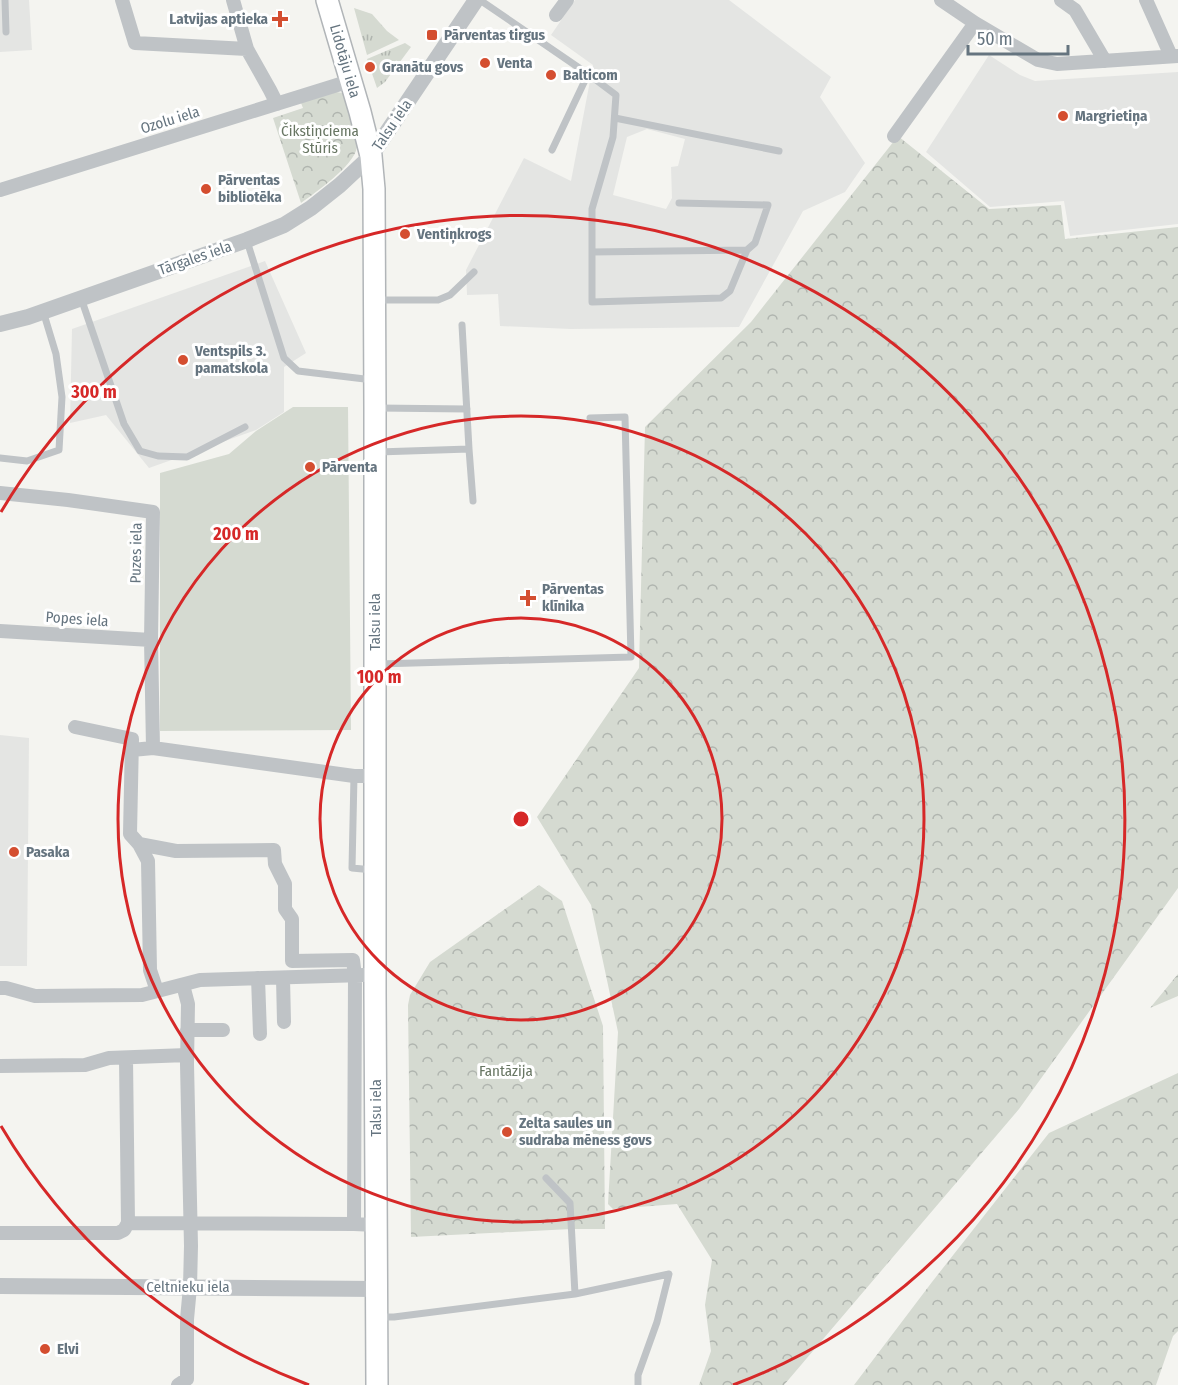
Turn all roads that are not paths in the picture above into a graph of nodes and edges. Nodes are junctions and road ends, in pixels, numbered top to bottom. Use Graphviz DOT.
graph roads {
  1 [pos="5,0"];
  2 [pos="122,0"];
  3 [pos="233,0"];
  4 [pos="327,0"];
  5 [pos="477,0"];
  6 [pos="567,0"];
  7 [pos="941,0"];
  8 [pos="1061,0"];
  9 [pos="1146,0"];
  10 [pos="556,15"];
  11 [pos="975,23"];
  12 [pos="6,32"];
  13 [pos="247,49"];
  14 [pos="1174,56"];
  15 [pos="1105,61"];
  16 [pos="588,74"];
  17 [pos="350,81"];
  18 [pos="277,104"];
  19 [pos="615,118"];
  20 [pos="894,136"];
  21 [pos="552,150"];
  22 [pos="779,151"];
  23 [pos="371,156"];
  24 [pos="0,190"];
  25 [pos="679,203"];
  26 [pos="247,240"];
  27 [pos="747,250"];
  28 [pos="592,252"];
  29 [pos="474,273"];
  30 [pos="81,298"];
  31 [pos="374,300"];
  32 [pos="43,312"];
  33 [pos="0,324"];
  34 [pos="462,325"];
  35 [pos="375,381"];
  36 [pos="375,408"];
  37 [pos="467,409"];
  38 [pos="590,418"];
  39 [pos="245,427"];
  40 [pos="469,449"];
  41 [pos="375,452"];
  42 [pos="0,458"];
  43 [pos="0,493"];
  44 [pos="473,501"];
  45 [pos="0,631"];
  46 [pos="151,640"];
  47 [pos="376,664"];
  48 [pos="75,727"];
  49 [pos="153,748"];
  50 [pos="132,750"];
  51 [pos="365,776"];
  52 [pos="139,844"];
  53 [pos="292,961"];
  54 [pos="365,975"];
  55 [pos="258,978"];
  56 [pos="287,978"];
  57 [pos="183,985"];
  58 [pos="0,988"];
  59 [pos="157,991"];
  60 [pos="284,1022"];
  61 [pos="187,1030"];
  62 [pos="223,1030"];
  63 [pos="260,1034"];
  64 [pos="187,1054"];
  65 [pos="126,1058"];
  66 [pos="0,1066"];
  67 [pos="546,1178"];
  68 [pos="128,1223"];
  69 [pos="190,1223"];
  70 [pos="354,1224"];
  71 [pos="376,1225"];
  72 [pos="0,1233"];
  73 [pos="0,1286"];
  74 [pos="190,1287"];
  75 [pos="377,1289"];
  76 [pos="575,1294"];
  77 [pos="377,1317"];
  78 [pos="178,1385"];
  79 [pos="377,1385"];
  80 [pos="638,1385"];
  1 -- 12 [label="lane"];
  2 -- 13 [label="street"];
  3 -- 13 [label="street"];
  4 -- 17 [label="main road, Lidotāju iela"];
  5 -- 16 [label="lane"];
  5 -- 23 [label="street, Talsu iela"];
  6 -- 10 [label="street"];
  7 -- 11 [label="street"];
  8 -- 15 [label="street"];
  9 -- 14 [label="street"];
  11 -- 15 [label="street"];
  11 -- 20 [label="street"];
  13 -- 18 [label="street"];
  14 -- 15 [label="street"];
  16 -- 19 [label="lane"];
  16 -- 21 [label="lane"];
  17 -- 18 [label="street, Ozolu iela"];
  17 -- 23 [label="main road, Lidotāju iela"];
  18 -- 24 [label="street, Ozolu iela"];
  19 -- 22 [label="lane"];
  19 -- 28 [label="lane"];
  23 -- 26 [label="street, Tārgales iela"];
  23 -- 31 [label="main road, Talsu iela"];
  25 -- 27 [label="lane"];
  26 -- 30 [label="street, Tārgales iela"];
  26 -- 35 [label="lane"];
  27 -- 28 [label="lane"];
  27 -- 28 [label="lane"];
  29 -- 31 [label="lane"];
  30 -- 32 [label="street, Tārgales iela"];
  30 -- 39 [label="lane"];
  31 -- 35 [label="main road, Talsu iela"];
  32 -- 33 [label="street, Tārgales iela"];
  32 -- 42 [label="lane"];
  34 -- 37 [label="lane"];
  35 -- 36 [label="main road, Talsu iela"];
  36 -- 37 [label="lane"];
  36 -- 41 [label="main road, Talsu iela"];
  37 -- 40 [label="lane"];
  38 -- 47 [label="lane"];
  40 -- 41 [label="lane"];
  40 -- 44 [label="lane"];
  41 -- 47 [label="main road, Talsu iela"];
  43 -- 46 [label="street, Puzes iela"];
  45 -- 46 [label="street, Popes iela"];
  46 -- 49 [label="street, Puzes iela"];
  47 -- 51 [label="main road, Talsu iela"];
  48 -- 50 [label="street"];
  49 -- 50 [label="street"];
  49 -- 51 [label="street"];
  50 -- 52 [label="street"];
  51 -- 54 [label="main road, Talsu iela"];
  52 -- 53 [label="street"];
  52 -- 59 [label="street"];
  53 -- 54 [label="street"];
  53 -- 56 [label="street"];
  54 -- 56 [label="street"];
  54 -- 70 [label="street"];
  54 -- 71 [label="main road, Talsu iela"];
  55 -- 56 [label="street"];
  55 -- 57 [label="street"];
  55 -- 63 [label="street"];
  56 -- 60 [label="street"];
  57 -- 59 [label="street"];
  57 -- 61 [label="street"];
  58 -- 59 [label="street"];
  61 -- 62 [label="street"];
  61 -- 64 [label="street"];
  64 -- 65 [label="street"];
  64 -- 69 [label="street"];
  65 -- 66 [label="street"];
  65 -- 68 [label="street"];
  67 -- 76 [label="lane"];
  68 -- 69 [label="street"];
  68 -- 72 [label="street"];
  69 -- 70 [label="street"];
  69 -- 74 [label="street"];
  70 -- 71 [label="street"];
  71 -- 75 [label="main road, Talsu iela"];
  73 -- 74 [label="street, Celtnieku iela"];
  74 -- 75 [label="street, Celtnieku iela"];
  74 -- 78 [label="street"];
  75 -- 77 [label="main road, Talsu iela"];
  76 -- 77 [label="lane"];
  76 -- 80 [label="lane"];
  77 -- 79 [label="main road, Talsu iela"];
}
